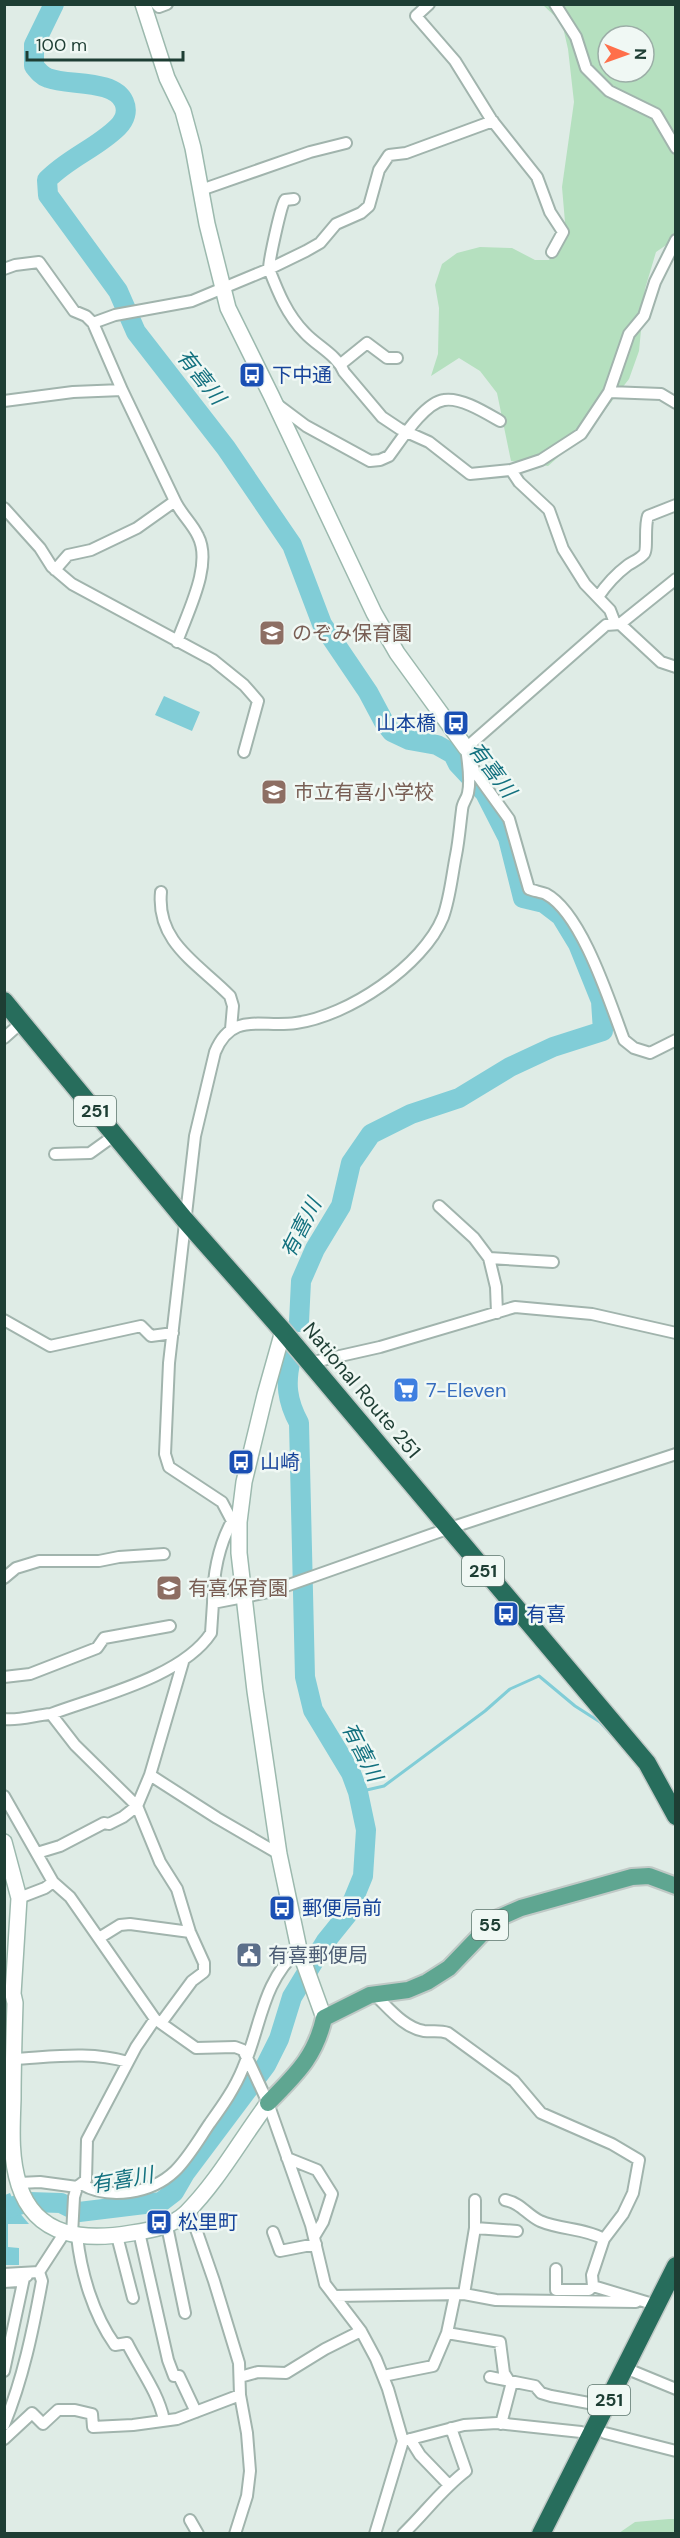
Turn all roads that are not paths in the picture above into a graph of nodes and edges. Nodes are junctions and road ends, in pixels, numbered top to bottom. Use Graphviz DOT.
graph roads {
  1 [pos="143,4"];
  2 [pos="156,4"];
  3 [pos="167,4"];
  4 [pos="429,4"];
  5 [pos="555,4"];
  6 [pos="493,121"];
  7 [pos="346,143"];
  8 [pos="675,148"];
  9 [pos="201,190"];
  10 [pos="294,199"];
  11 [pos="675,240"];
  12 [pos="552,252"];
  13 [pos="4,269"];
  14 [pos="269,269"];
  15 [pos="222,289"];
  16 [pos="93,323"];
  17 [pos="397,358"];
  18 [pos="341,363"];
  19 [pos="122,390"];
  20 [pos="609,392"];
  21 [pos="4,400"];
  22 [pos="675,403"];
  23 [pos="275,404"];
  24 [pos="500,421"];
  25 [pos="407,432"];
  26 [pos="511,470"];
  27 [pos="175,501"];
  28 [pos="675,506"];
  29 [pos="4,508"];
  30 [pos="55,570"];
  31 [pos="675,579"];
  32 [pos="598,597"];
  33 [pos="618,624"];
  34 [pos="177,642"];
  35 [pos="675,668"];
  36 [pos="466,748"];
  37 [pos="244,752"];
  38 [pos="161,892"];
  39 [pos="4,1001"];
  40 [pos="22,1022"];
  41 [pos="231,1029"];
  42 [pos="4,1038"];
  43 [pos="675,1040"];
  44 [pos="115,1135"];
  45 [pos="55,1154"];
  46 [pos="439,1206"];
  47 [pos="185,1220"];
  48 [pos="489,1258"];
  49 [pos="554,1262"];
  50 [pos="496,1313"];
  51 [pos="4,1320"];
  52 [pos="283,1331"];
  53 [pos="173,1333"];
  54 [pos="675,1333"];
  55 [pos="309,1363"];
  56 [pos="675,1454"];
  57 [pos="236,1522"];
  58 [pos="450,1528"];
  59 [pos="164,1554"];
  60 [pos="4,1578"];
  61 [pos="245,1598"];
  62 [pos="213,1603"];
  63 [pos="170,1626"];
  64 [pos="183,1662"];
  65 [pos="4,1677"];
  66 [pos="51,1714"];
  67 [pos="4,1719"];
  68 [pos="150,1775"];
  69 [pos="4,1796"];
  70 [pos="137,1806"];
  71 [pos="675,1816"];
  72 [pos="4,1842"];
  73 [pos="37,1853"];
  74 [pos="279,1854"];
  75 [pos="8,1863"];
  76 [pos="53,1882"];
  77 [pos="675,1886"];
  78 [pos="19,1898"];
  79 [pos="190,1932"];
  80 [pos="99,1938"];
  81 [pos="301,1955"];
  82 [pos="9,1993"];
  83 [pos="374,1994"];
  84 [pos="324,2018"];
  85 [pos="158,2021"];
  86 [pos="14,2059"];
  87 [pos="248,2061"];
  88 [pos="128,2062"];
  89 [pos="268,2103"];
  90 [pos="287,2158"];
  91 [pos="20,2186"];
  92 [pos="77,2189"];
  93 [pos="475,2200"];
  94 [pos="505,2200"];
  95 [pos="189,2209"];
  96 [pos="167,2226"];
  97 [pos="475,2228"];
  98 [pos="517,2231"];
  99 [pos="69,2232"];
  100 [pos="139,2232"];
  101 [pos="273,2232"];
  102 [pos="117,2236"];
  103 [pos="604,2239"];
  104 [pos="315,2241"];
  105 [pos="675,2266"];
  106 [pos="556,2269"];
  107 [pos="32,2274"];
  108 [pos="5,2283"];
  109 [pos="593,2286"];
  110 [pos="460,2294"];
  111 [pos="334,2296"];
  112 [pos="133,2298"];
  113 [pos="648,2303"];
  114 [pos="185,2313"];
  115 [pos="361,2331"];
  116 [pos="447,2333"];
  117 [pos="625,2368"];
  118 [pos="4,2371"];
  119 [pos="383,2376"];
  120 [pos="240,2377"];
  121 [pos="490,2377"];
  122 [pos="510,2381"];
  123 [pos="675,2389"];
  124 [pos="240,2395"];
  125 [pos="606,2406"];
  126 [pos="196,2412"];
  127 [pos="164,2421"];
  128 [pos="501,2424"];
  129 [pos="4,2425"];
  130 [pos="451,2428"];
  131 [pos="581,2432"];
  132 [pos="605,2433"];
  133 [pos="4,2439"];
  134 [pos="406,2440"];
  135 [pos="675,2451"];
  136 [pos="448,2484"];
  137 [pos="190,2520"];
  138 [pos="198,2534"];
  139 [pos="235,2534"];
  140 [pos="375,2534"];
  141 [pos="403,2534"];
  142 [pos="541,2534"];
  1 -- 9 [label="street"];
  2 -- 3 [label="street"];
  4 -- 6 [label="street"];
  5 -- 8 [label="street"];
  6 -- 12 [label="street"];
  6 -- 14 [label="street"];
  7 -- 9 [label="street"];
  9 -- 15 [label="street"];
  10 -- 14 [label="street"];
  11 -- 20 [label="street"];
  13 -- 16 [label="street"];
  14 -- 15 [label="street"];
  14 -- 18 [label="street"];
  15 -- 16 [label="street"];
  15 -- 23 [label="street"];
  16 -- 19 [label="street"];
  17 -- 18 [label="street"];
  18 -- 25 [label="street"];
  19 -- 21 [label="street"];
  19 -- 27 [label="street"];
  20 -- 22 [label="street"];
  20 -- 26 [label="street"];
  23 -- 25 [label="street"];
  23 -- 36 [label="street"];
  24 -- 25 [label="street"];
  25 -- 26 [label="street"];
  26 -- 32 [label="street"];
  27 -- 30 [label="street"];
  27 -- 34 [label="street"];
  28 -- 32 [label="street"];
  29 -- 30 [label="street"];
  30 -- 34 [label="street"];
  31 -- 33 [label="street"];
  32 -- 33 [label="street"];
  33 -- 35 [label="street"];
  33 -- 36 [label="street"];
  34 -- 37 [label="street"];
  36 -- 41 [label="street"];
  36 -- 43 [label="street"];
  38 -- 41 [label="street"];
  39 -- 40 [label="highway, National Route 251 / 251"];
  40 -- 42 [label="street"];
  40 -- 44 [label="highway, National Route 251 / 251"];
  41 -- 47 [label="street"];
  44 -- 45 [label="street"];
  44 -- 47 [label="highway, National Route 251 / 251"];
  46 -- 48 [label="street"];
  47 -- 52 [label="highway, National Route 251 / 251"];
  47 -- 53 [label="street"];
  48 -- 49 [label="street"];
  48 -- 50 [label="street"];
  50 -- 54 [label="street"];
  50 -- 55 [label="street"];
  51 -- 53 [label="street"];
  52 -- 55 [label="highway, National Route 251 / 251"];
  52 -- 57 [label="street"];
  53 -- 57 [label="street"];
  55 -- 58 [label="highway, National Route 251 / 251"];
  56 -- 58 [label="street"];
  57 -- 61 [label="street"];
  57 -- 62 [label="street"];
  58 -- 61 [label="street"];
  58 -- 71 [label="highway, National Route 251 / 251"];
  59 -- 60 [label="street"];
  61 -- 62 [label="street"];
  61 -- 74 [label="street"];
  62 -- 64 [label="street"];
  63 -- 65 [label="street"];
  64 -- 66 [label="street"];
  64 -- 68 [label="street"];
  66 -- 67 [label="street"];
  66 -- 70 [label="street"];
  68 -- 70 [label="street"];
  68 -- 74 [label="street"];
  69 -- 73 [label="street"];
  70 -- 73 [label="street"];
  70 -- 79 [label="street"];
  72 -- 75 [label="street"];
  73 -- 76 [label="street"];
  74 -- 81 [label="street"];
  75 -- 78 [label="street"];
  76 -- 78 [label="street"];
  76 -- 80 [label="street"];
  77 -- 83 [label="main road, 55"];
  78 -- 82 [label="street"];
  79 -- 80 [label="street"];
  79 -- 85 [label="street"];
  80 -- 85 [label="street"];
  81 -- 84 [label="street"];
  81 -- 87 [label="street"];
  82 -- 86 [label="street"];
  83 -- 84 [label="main road, 55"];
  83 -- 103 [label="street"];
  84 -- 89 [label="main road"];
  85 -- 87 [label="street"];
  85 -- 88 [label="street"];
  86 -- 88 [label="street"];
  86 -- 91 [label="street"];
  87 -- 89 [label="street"];
  87 -- 92 [label="street"];
  88 -- 92 [label="street"];
  89 -- 90 [label="street"];
  89 -- 95 [label="street"];
  90 -- 104 [label="street"];
  90 -- 104 [label="street"];
  91 -- 92 [label="street"];
  91 -- 99 [label="street"];
  92 -- 99 [label="street"];
  93 -- 97 [label="street"];
  94 -- 103 [label="street"];
  95 -- 96 [label="street"];
  95 -- 120 [label="street"];
  96 -- 100 [label="street"];
  96 -- 114 [label="street"];
  97 -- 98 [label="street"];
  97 -- 110 [label="street"];
  99 -- 102 [label="street"];
  99 -- 107 [label="street"];
  99 -- 127 [label="street"];
  100 -- 102 [label="street"];
  100 -- 126 [label="street"];
  101 -- 104 [label="street"];
  102 -- 112 [label="street"];
  103 -- 109 [label="street"];
  104 -- 111 [label="street"];
  105 -- 113 [label="highway, 251"];
  106 -- 109 [label="street"];
  107 -- 108 [label="street"];
  107 -- 118 [label="street"];
  107 -- 129 [label="street"];
  109 -- 113 [label="street"];
  110 -- 111 [label="street"];
  110 -- 113 [label="street"];
  110 -- 116 [label="street"];
  111 -- 115 [label="street"];
  113 -- 117 [label="highway, 251"];
  115 -- 119 [label="street"];
  115 -- 120 [label="street"];
  116 -- 119 [label="street"];
  116 -- 122 [label="street"];
  117 -- 123 [label="street"];
  117 -- 125 [label="highway, 251"];
  119 -- 134 [label="street"];
  120 -- 124 [label="street"];
  121 -- 122 [label="street"];
  122 -- 125 [label="street"];
  122 -- 128 [label="street"];
  124 -- 126 [label="street"];
  124 -- 139 [label="street"];
  125 -- 142 [label="highway, 251"];
  126 -- 127 [label="street"];
  127 -- 133 [label="street"];
  128 -- 130 [label="street"];
  128 -- 131 [label="street"];
  130 -- 134 [label="street"];
  130 -- 136 [label="street"];
  132 -- 135 [label="street"];
  134 -- 136 [label="street"];
  134 -- 140 [label="street"];
  136 -- 141 [label="street"];
  137 -- 138 [label="street"];
}
